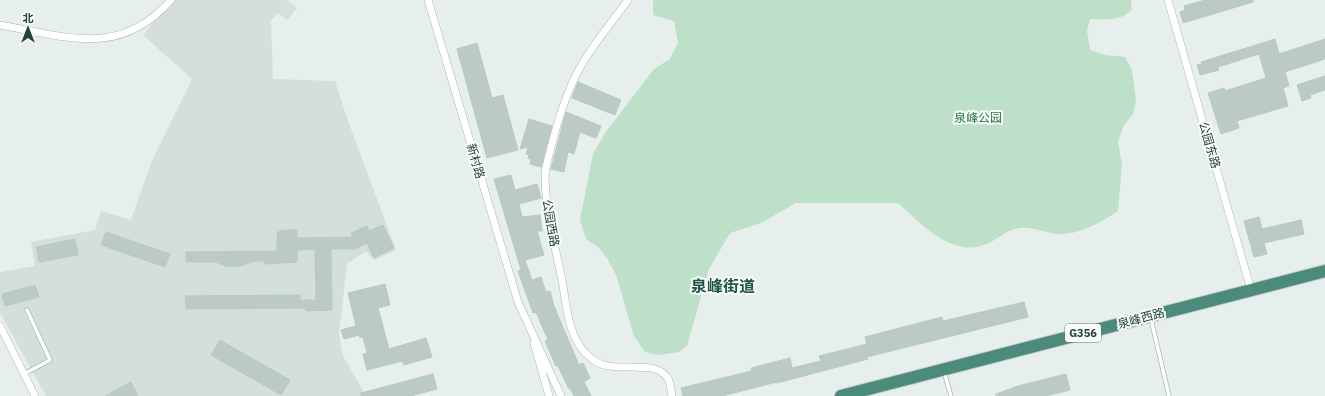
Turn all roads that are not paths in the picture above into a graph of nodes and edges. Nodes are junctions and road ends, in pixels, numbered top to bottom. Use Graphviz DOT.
graph roads {
  1 [pos="171,0"];
  2 [pos="428,0"];
  3 [pos="628,0"];
  4 [pos="1168,0"];
  5 [pos="0,25"];
  6 [pos="1325,271"];
  7 [pos="1251,290"];
  8 [pos="27,310"];
  9 [pos="1150,316"];
  10 [pos="526,320"];
  11 [pos="0,326"];
  12 [pos="943,369"];
  13 [pos="24,374"];
  14 [pos="35,396"];
  15 [pos="549,396"];
  16 [pos="561,396"];
  17 [pos="672,396"];
  18 [pos="841,396"];
  19 [pos="951,396"];
  20 [pos="1169,396"];
  1 -- 5 [label="street"];
  2 -- 10 [label="street, 新村路"];
  3 -- 17 [label="street, 公园西路"];
  4 -- 7 [label="street, 公园东路"];
  6 -- 7 [label="highway, 泉峰西路 / G356"];
  7 -- 9 [label="highway, 泉峰西路 / G356"];
  8 -- 13 [label="lane"];
  9 -- 12 [label="highway, 泉峰西路 / G356"];
  9 -- 20 [label="lane"];
  10 -- 15 [label="street, 新村路"];
  10 -- 16 [label="street, 新村路"];
  11 -- 13 [label="street"];
  12 -- 18 [label="highway, 泉峰西路 / G356"];
  12 -- 19 [label="lane"];
  13 -- 14 [label="street"];
}
